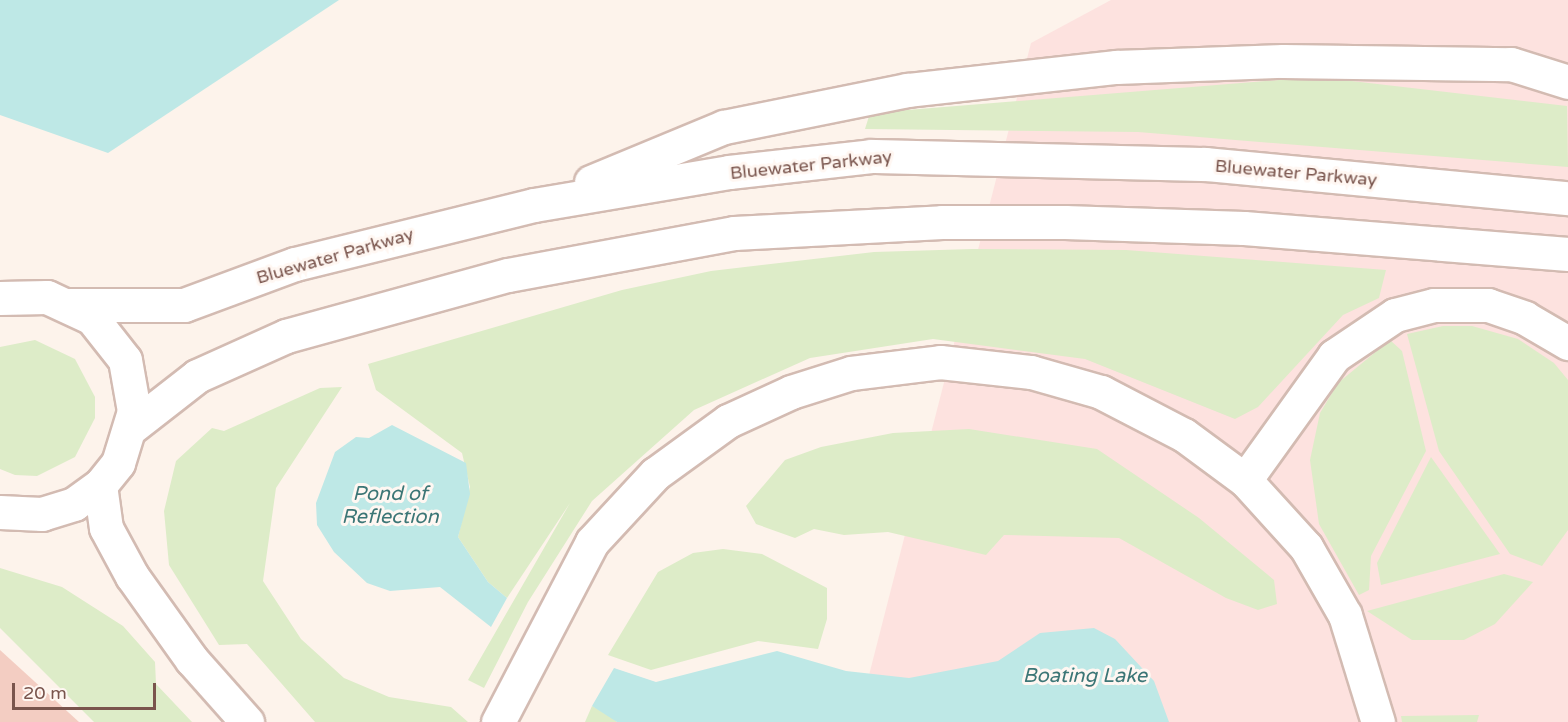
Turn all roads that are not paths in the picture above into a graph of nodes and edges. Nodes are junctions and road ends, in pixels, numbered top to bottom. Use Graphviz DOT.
graph roads {
  1 [pos="1568,82"];
  2 [pos="1568,198"];
  3 [pos="534,205"];
  4 [pos="1568,254"];
  5 [pos="0,298"];
  6 [pos="70,305"];
  7 [pos="1568,343"];
  8 [pos="133,426"];
  9 [pos="1245,480"];
  10 [pos="100,485"];
  11 [pos="0,512"];
  12 [pos="247,722"];
  13 [pos="498,722"];
  14 [pos="1378,722"];
  1 -- 3 [label="street"];
  2 -- 3 [label="street, Bluewater Parkway"];
  3 -- 6 [label="street, Bluewater Parkway"];
  4 -- 8 [label="street"];
  5 -- 6 [label="street"];
  6 -- 8 [label="street"];
  7 -- 9 [label="street"];
  8 -- 10 [label="street"];
  9 -- 13 [label="street"];
  9 -- 14 [label="street"];
  10 -- 11 [label="street"];
  10 -- 12 [label="street"];
}
